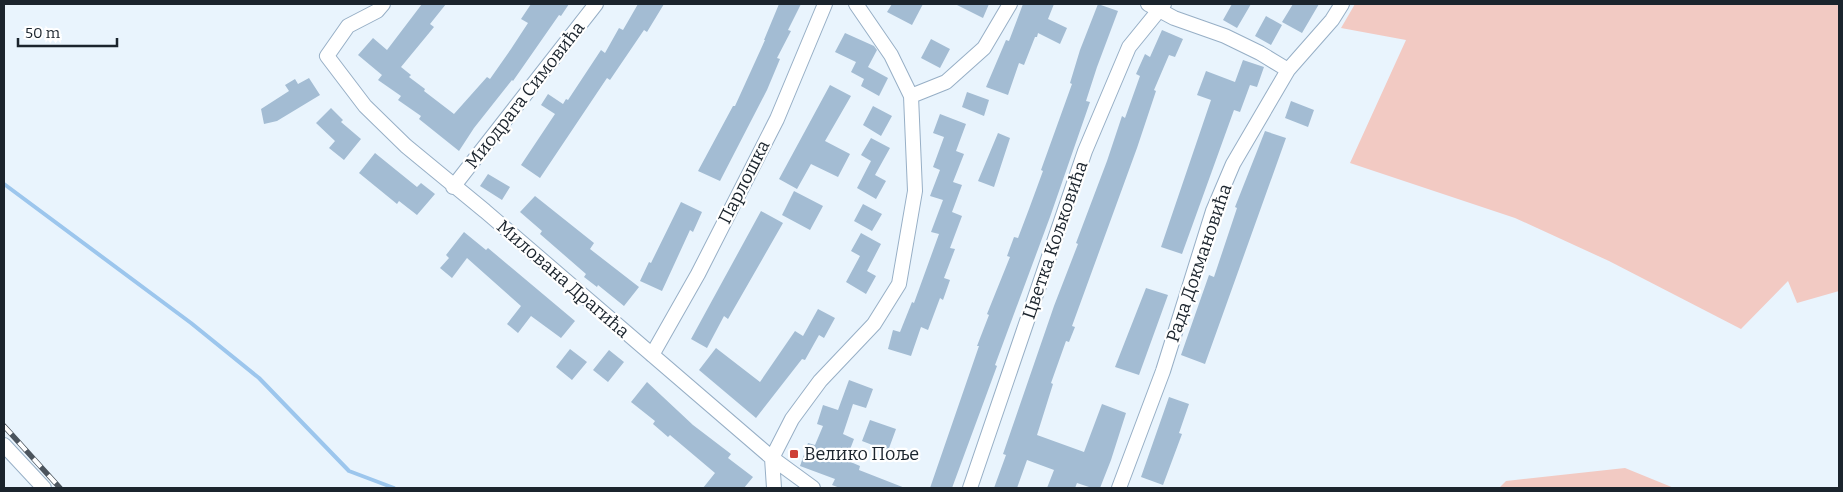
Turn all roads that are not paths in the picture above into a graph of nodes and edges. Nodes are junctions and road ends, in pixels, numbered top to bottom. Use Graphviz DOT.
graph roads {
  1 [pos="382,4"];
  2 [pos="596,4"];
  3 [pos="825,4"];
  4 [pos="856,4"];
  5 [pos="1010,4"];
  6 [pos="1342,4"];
  7 [pos="1156,5"];
  8 [pos="1288,70"];
  9 [pos="911,96"];
  10 [pos="453,187"];
  11 [pos="652,355"];
  12 [pos="4,445"];
  13 [pos="772,458"];
  14 [pos="44,488"];
  15 [pos="774,488"];
  16 [pos="813,488"];
  17 [pos="970,488"];
  18 [pos="1119,488"];
  1 -- 10 [label="street, Милована Драгића"];
  2 -- 10 [label="street, Миодрага Симовића"];
  3 -- 11 [label="street, Парлошка"];
  4 -- 9 [label="street"];
  5 -- 9 [label="street"];
  6 -- 8 [label="street, Рада Докмановића"];
  7 -- 8 [label="street"];
  7 -- 17 [label="street, Цветка Кољковића"];
  8 -- 18 [label="street, Рада Докмановића"];
  9 -- 13 [label="street"];
  10 -- 11 [label="street, Милована Драгића"];
  11 -- 13 [label="street, Милована Драгића"];
  12 -- 14 [label="street"];
  13 -- 15 [label="street"];
  13 -- 16 [label="street, Милована Драгића"];
}
